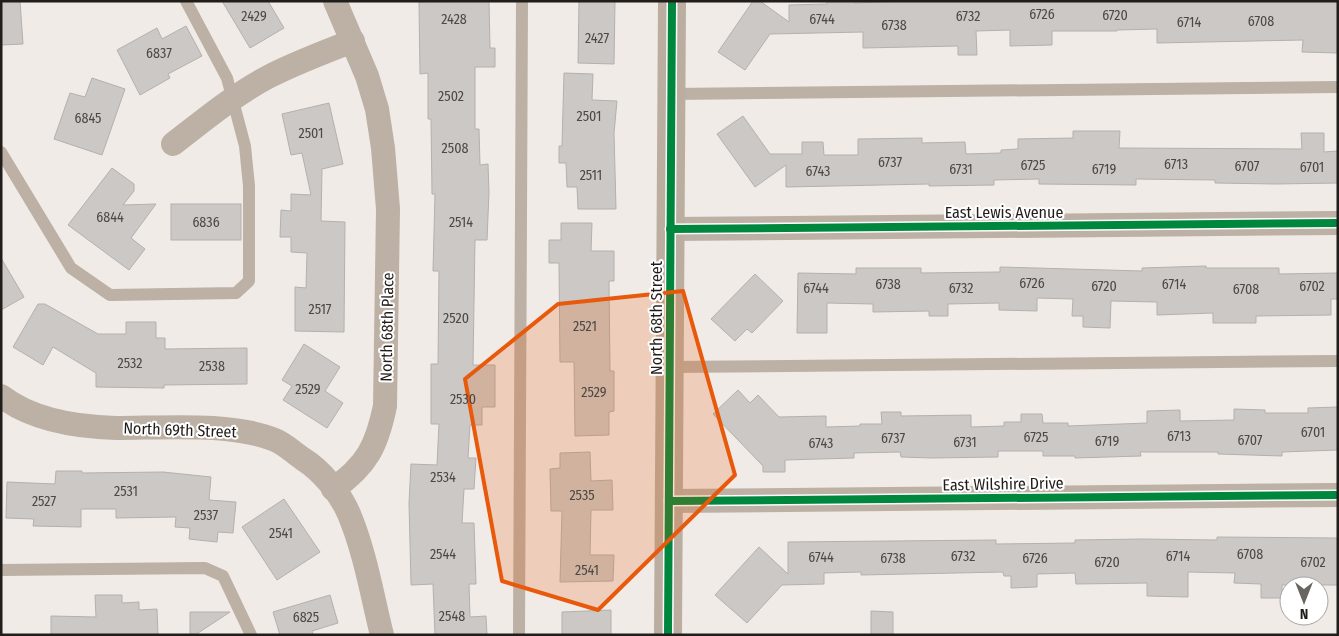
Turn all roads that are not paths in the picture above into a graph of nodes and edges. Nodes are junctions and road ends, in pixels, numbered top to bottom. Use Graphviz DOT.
graph roads {
  1 [pos="186,1"];
  2 [pos="334,1"];
  3 [pos="522,1"];
  4 [pos="672,1"];
  5 [pos="353,41"];
  6 [pos="1338,88"];
  7 [pos="671,94"];
  8 [pos="232,100"];
  9 [pos="173,144"];
  10 [pos="1,152"];
  11 [pos="1338,223"];
  12 [pos="670,229"];
  13 [pos="1338,361"];
  14 [pos="670,367"];
  15 [pos="4,405"];
  16 [pos="334,489"];
  17 [pos="1338,495"];
  18 [pos="669,501"];
  19 [pos="1,570"];
  20 [pos="251,635"];
  21 [pos="382,635"];
  22 [pos="519,635"];
  23 [pos="668,635"];
  1 -- 8 [label="lane"];
  2 -- 5 [label="street, North 68th Place"];
  3 -- 22 [label="lane"];
  4 -- 7 [label="street, North 68th Street"];
  5 -- 8 [label="street"];
  5 -- 16 [label="street, North 68th Place"];
  6 -- 7 [label="lane"];
  7 -- 12 [label="street, North 68th Street"];
  8 -- 9 [label="street"];
  8 -- 10 [label="lane"];
  11 -- 12 [label="street, East Lewis Avenue"];
  12 -- 14 [label="street, North 68th Street"];
  13 -- 14 [label="lane"];
  14 -- 18 [label="street, North 68th Street"];
  15 -- 16 [label="street, North 69th Street"];
  16 -- 21 [label="street"];
  17 -- 18 [label="street, East Wilshire Drive"];
  18 -- 23 [label="street, North 68th Street"];
  19 -- 20 [label="lane"];
}
